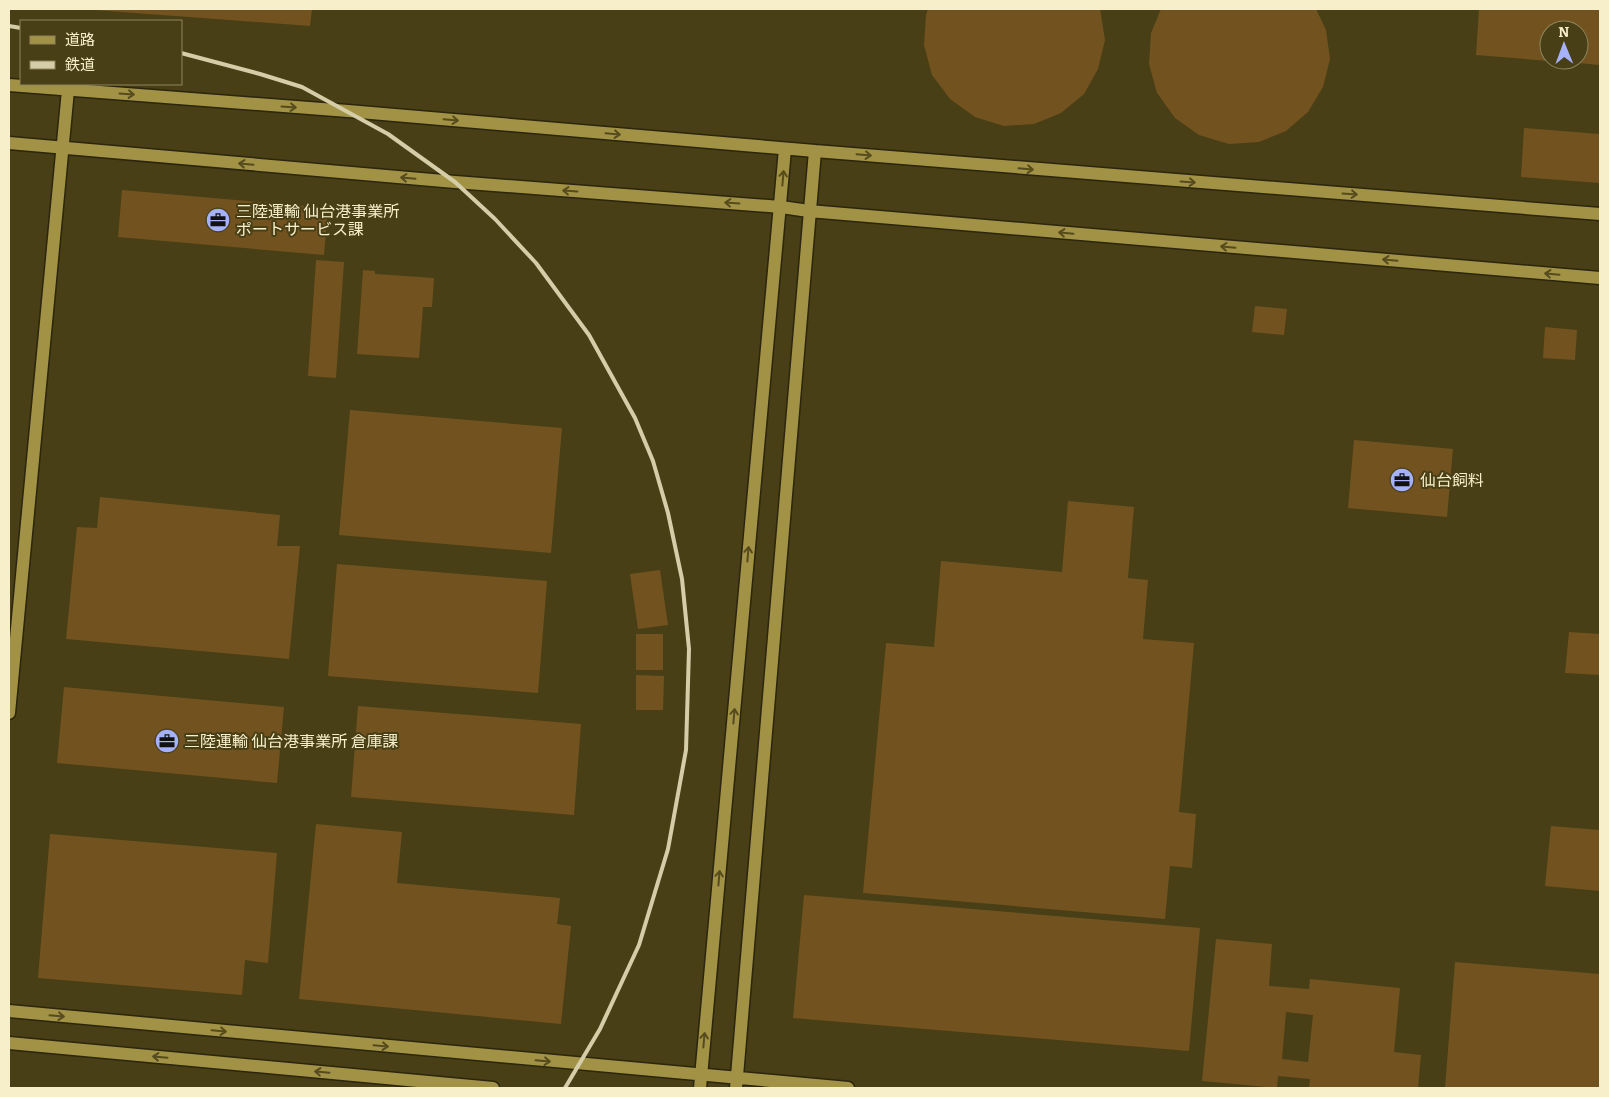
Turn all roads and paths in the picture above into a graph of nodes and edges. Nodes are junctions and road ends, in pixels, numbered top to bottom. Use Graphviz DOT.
graph roads {
  1 [pos="9,85"];
  2 [pos="68,90"];
  3 [pos="9,143"];
  4 [pos="63,148"];
  5 [pos="786,149"];
  6 [pos="815,151"];
  7 [pos="781,207"];
  8 [pos="809,211"];
  9 [pos="1600,214"];
  10 [pos="1600,278"];
  11 [pos="9,713"];
  12 [pos="9,1011"];
  13 [pos="9,1042"];
  14 [pos="701,1074"];
  15 [pos="736,1083"];
  16 [pos="493,1088"];
  17 [pos="700,1088"];
  18 [pos="848,1088"];
  1 -- 2 [label="street"];
  2 -- 4 [label="street"];
  2 -- 5 [label="street, one-way"];
  3 -- 4 [label="street"];
  7 -- 4 [label="street, one-way"];
  4 -- 11 [label="street"];
  5 -- 6 [label="street"];
  7 -- 5 [label="street, one-way"];
  6 -- 8 [label="street"];
  6 -- 9 [label="street, one-way"];
  7 -- 8 [label="street"];
  14 -- 7 [label="street, one-way"];
  10 -- 8 [label="street, one-way"];
  8 -- 15 [label="street"];
  12 -- 14 [label="street, one-way"];
  16 -- 13 [label="street, one-way"];
  14 -- 15 [label="street"];
  14 -- 17 [label="street"];
  15 -- 18 [label="street"];
}
